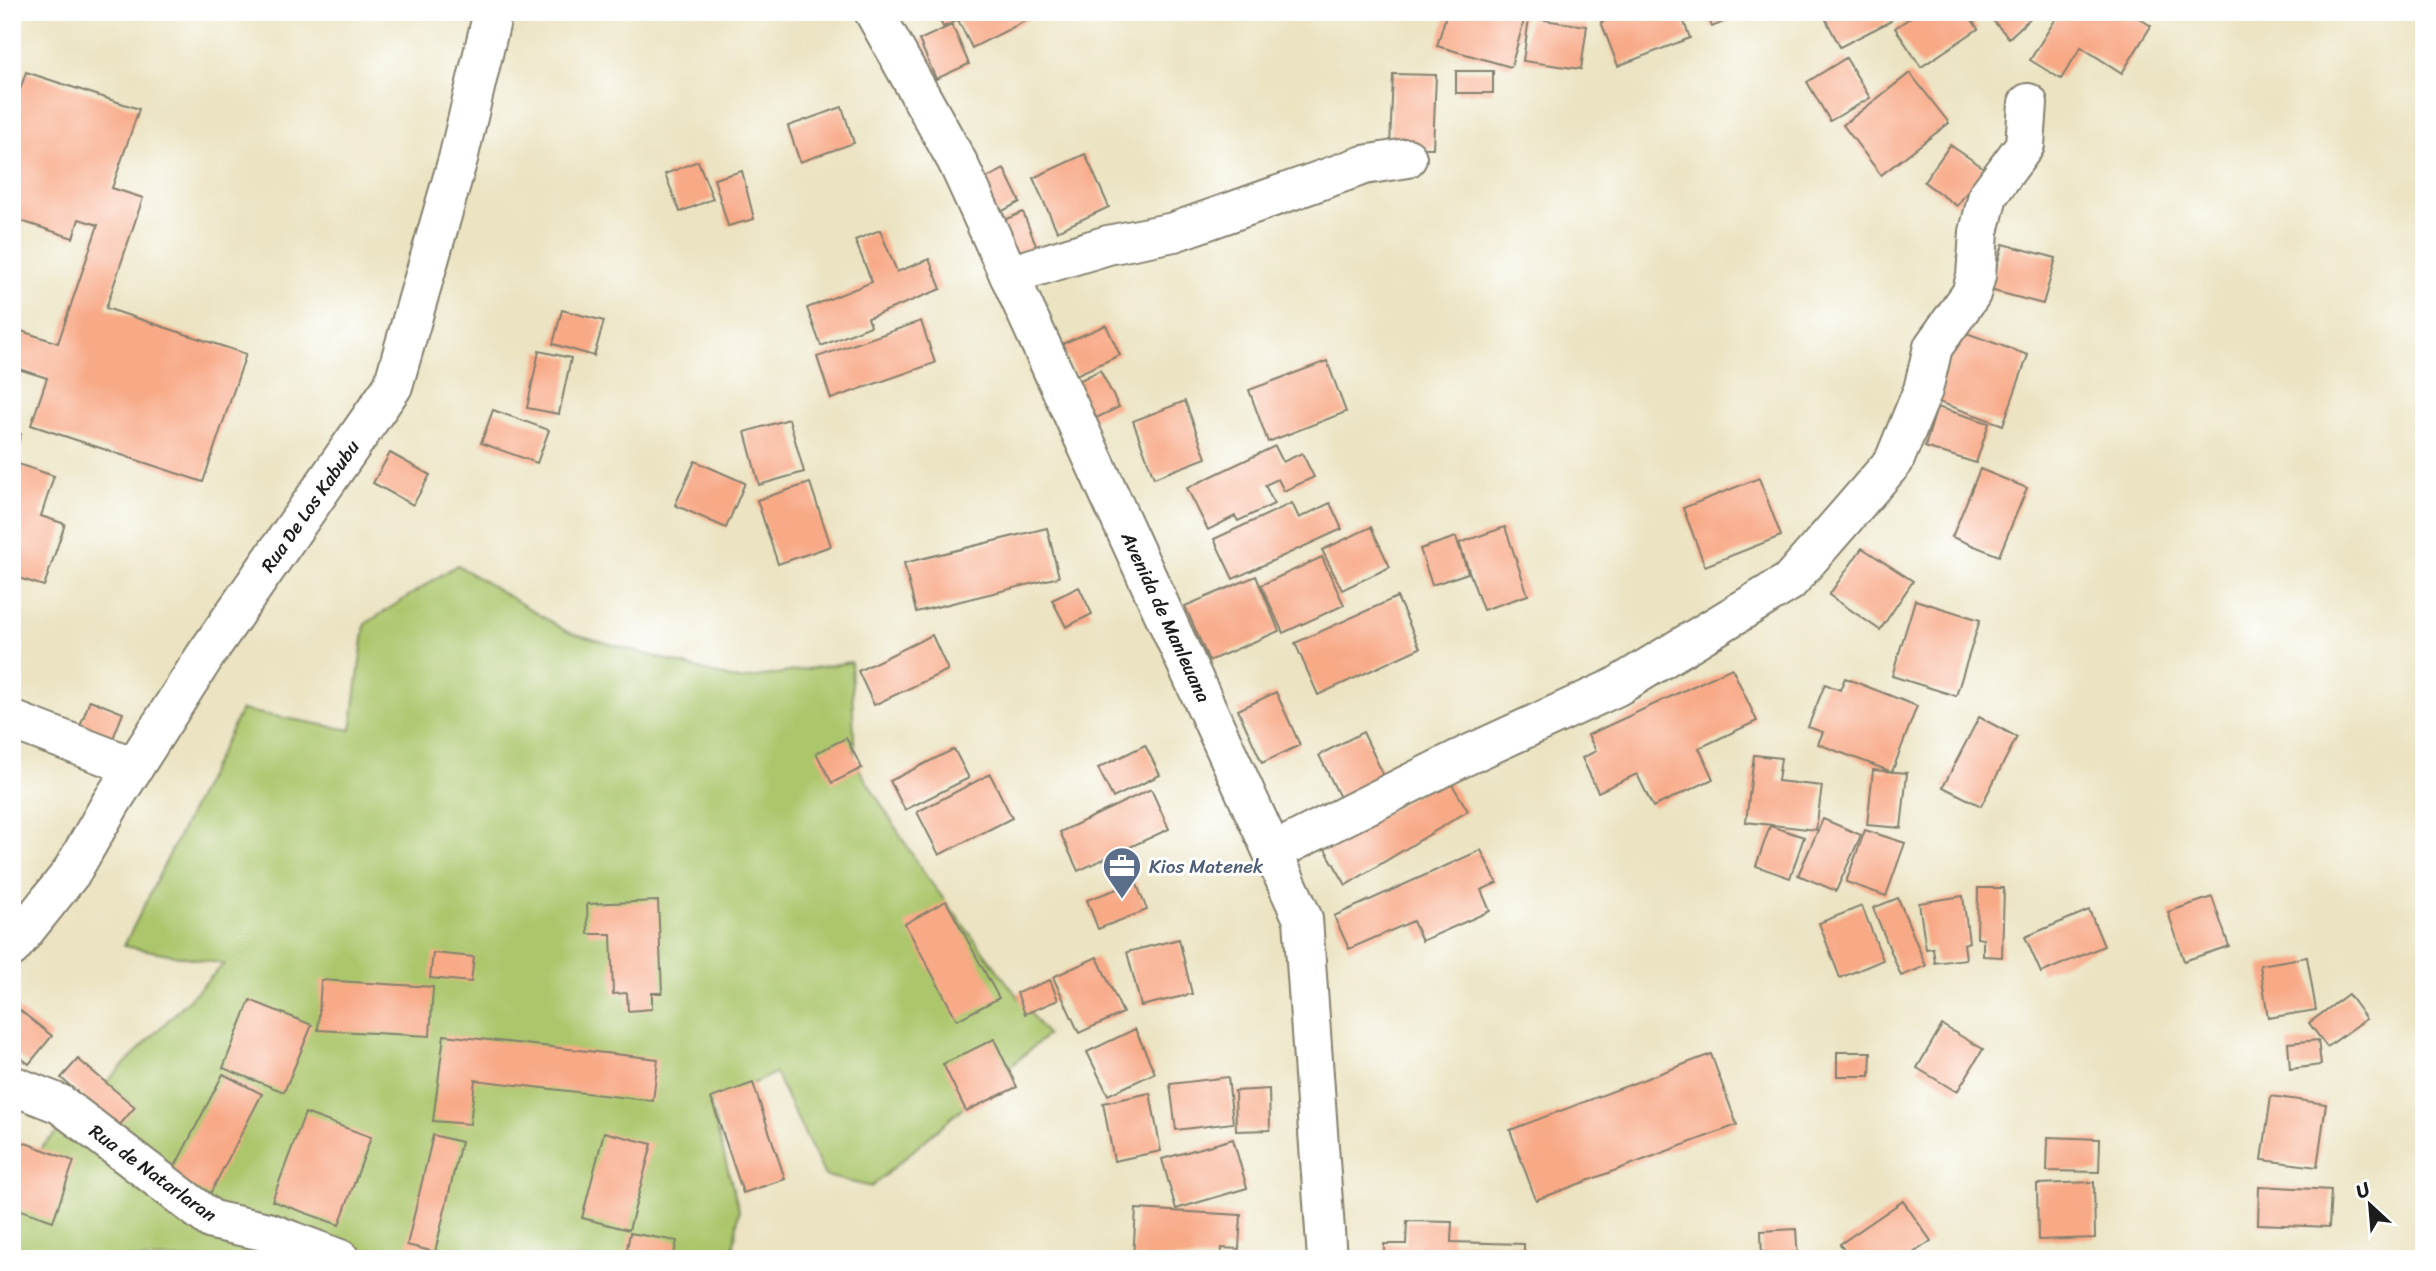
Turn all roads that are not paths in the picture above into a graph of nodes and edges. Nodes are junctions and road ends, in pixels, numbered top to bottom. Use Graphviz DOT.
graph roads {
  1 [pos="493,12"];
  2 [pos="874,12"];
  3 [pos="2028,103"];
  4 [pos="1407,158"];
  5 [pos="1009,275"];
  6 [pos="12,720"];
  7 [pos="134,767"];
  8 [pos="1272,852"];
  9 [pos="12,947"];
  10 [pos="12,1085"];
  11 [pos="340,1259"];
  12 [pos="1327,1259"];
  1 -- 7 [label="street, Rua De Los Kabubu"];
  2 -- 5 [label="street, Avenida de Manleuana"];
  3 -- 8 [label="street"];
  4 -- 5 [label="street"];
  5 -- 8 [label="street, Avenida de Manleuana"];
  6 -- 7 [label="street"];
  7 -- 9 [label="street, Rua De Los Kabubu"];
  8 -- 12 [label="street, Avenida de Manleuana"];
  10 -- 11 [label="street, Rua de Natarlaran"];
}
